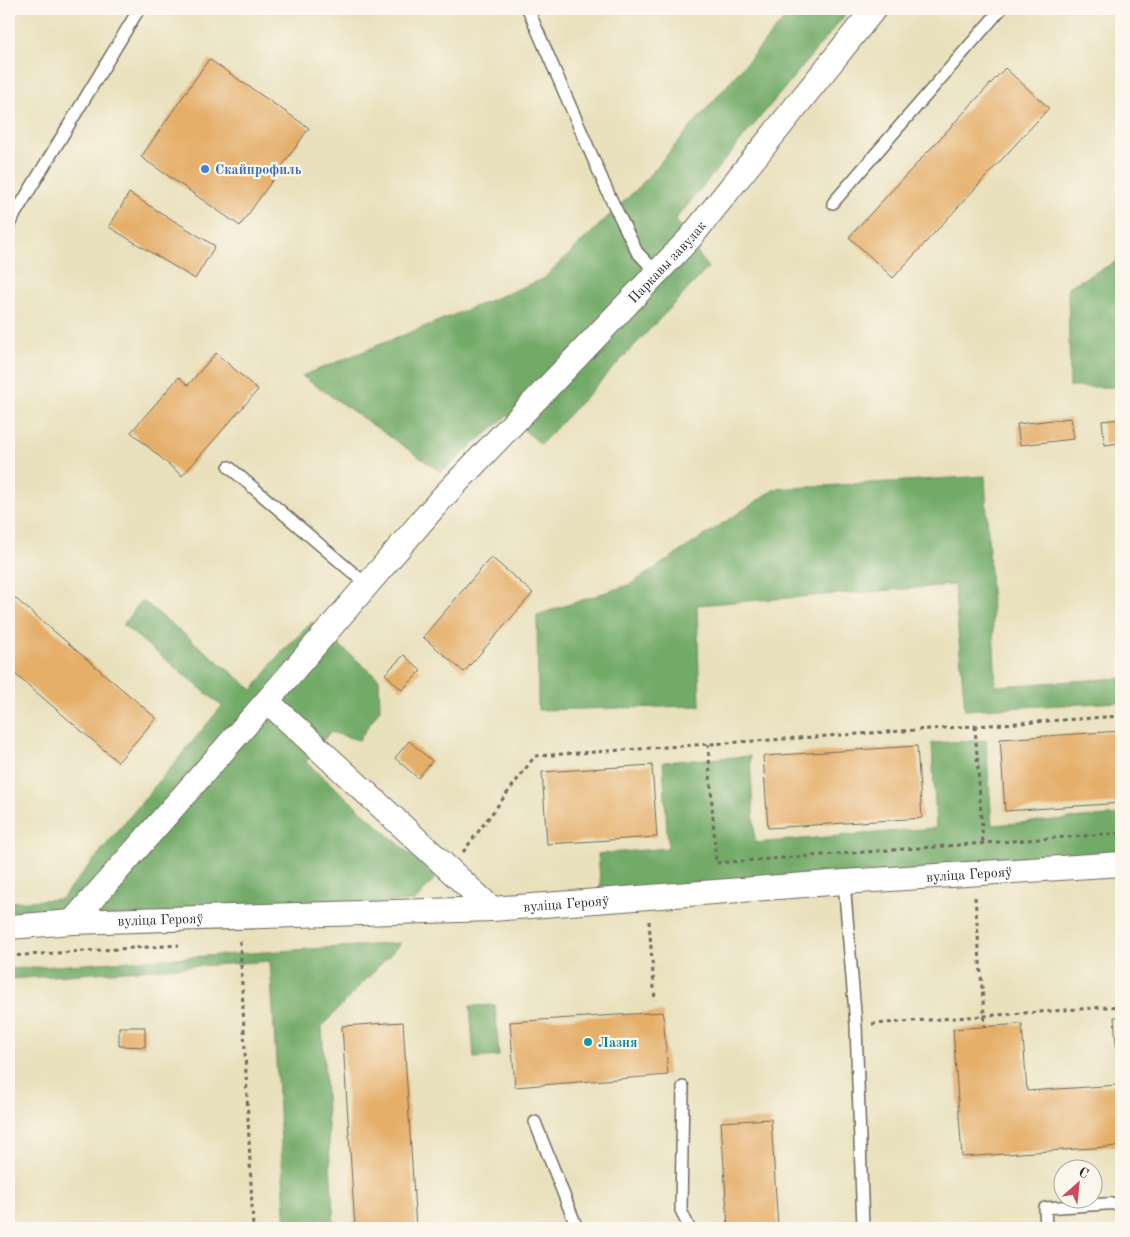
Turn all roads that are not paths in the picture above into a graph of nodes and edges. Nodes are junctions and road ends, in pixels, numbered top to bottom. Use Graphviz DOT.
graph roads {
  1 [pos="139,9"];
  2 [pos="528,9"];
  3 [pos="874,9"];
  4 [pos="1001,9"];
  5 [pos="833,203"];
  6 [pos="9,224"];
  7 [pos="657,273"];
  8 [pos="229,467"];
  9 [pos="366,584"];
  10 [pos="267,702"];
  11 [pos="1121,864"];
  12 [pos="844,882"];
  13 [pos="492,909"];
  14 [pos="72,922"];
  15 [pos="9,928"];
  16 [pos="684,1087"];
  17 [pos="534,1122"];
  18 [pos="1121,1203"];
  19 [pos="578,1228"];
  20 [pos="689,1228"];
  21 [pos="864,1228"];
  22 [pos="1046,1228"];
  1 -- 6 [label="lane"];
  2 -- 7 [label="lane"];
  3 -- 7 [label="street, Паркавы завулак"];
  4 -- 5 [label="lane"];
  7 -- 9 [label="street, Паркавы завулак"];
  8 -- 9 [label="lane"];
  9 -- 10 [label="street, Паркавы завулак"];
  10 -- 13 [label="street"];
  10 -- 14 [label="street, Паркавы завулак"];
  11 -- 12 [label="street, вуліца Герояў"];
  12 -- 13 [label="street, вуліца Герояў"];
  12 -- 21 [label="lane"];
  13 -- 14 [label="street, вуліца Герояў"];
  14 -- 15 [label="street, вуліца Герояў"];
  16 -- 20 [label="lane"];
  17 -- 19 [label="lane"];
  18 -- 22 [label="lane"];
}
